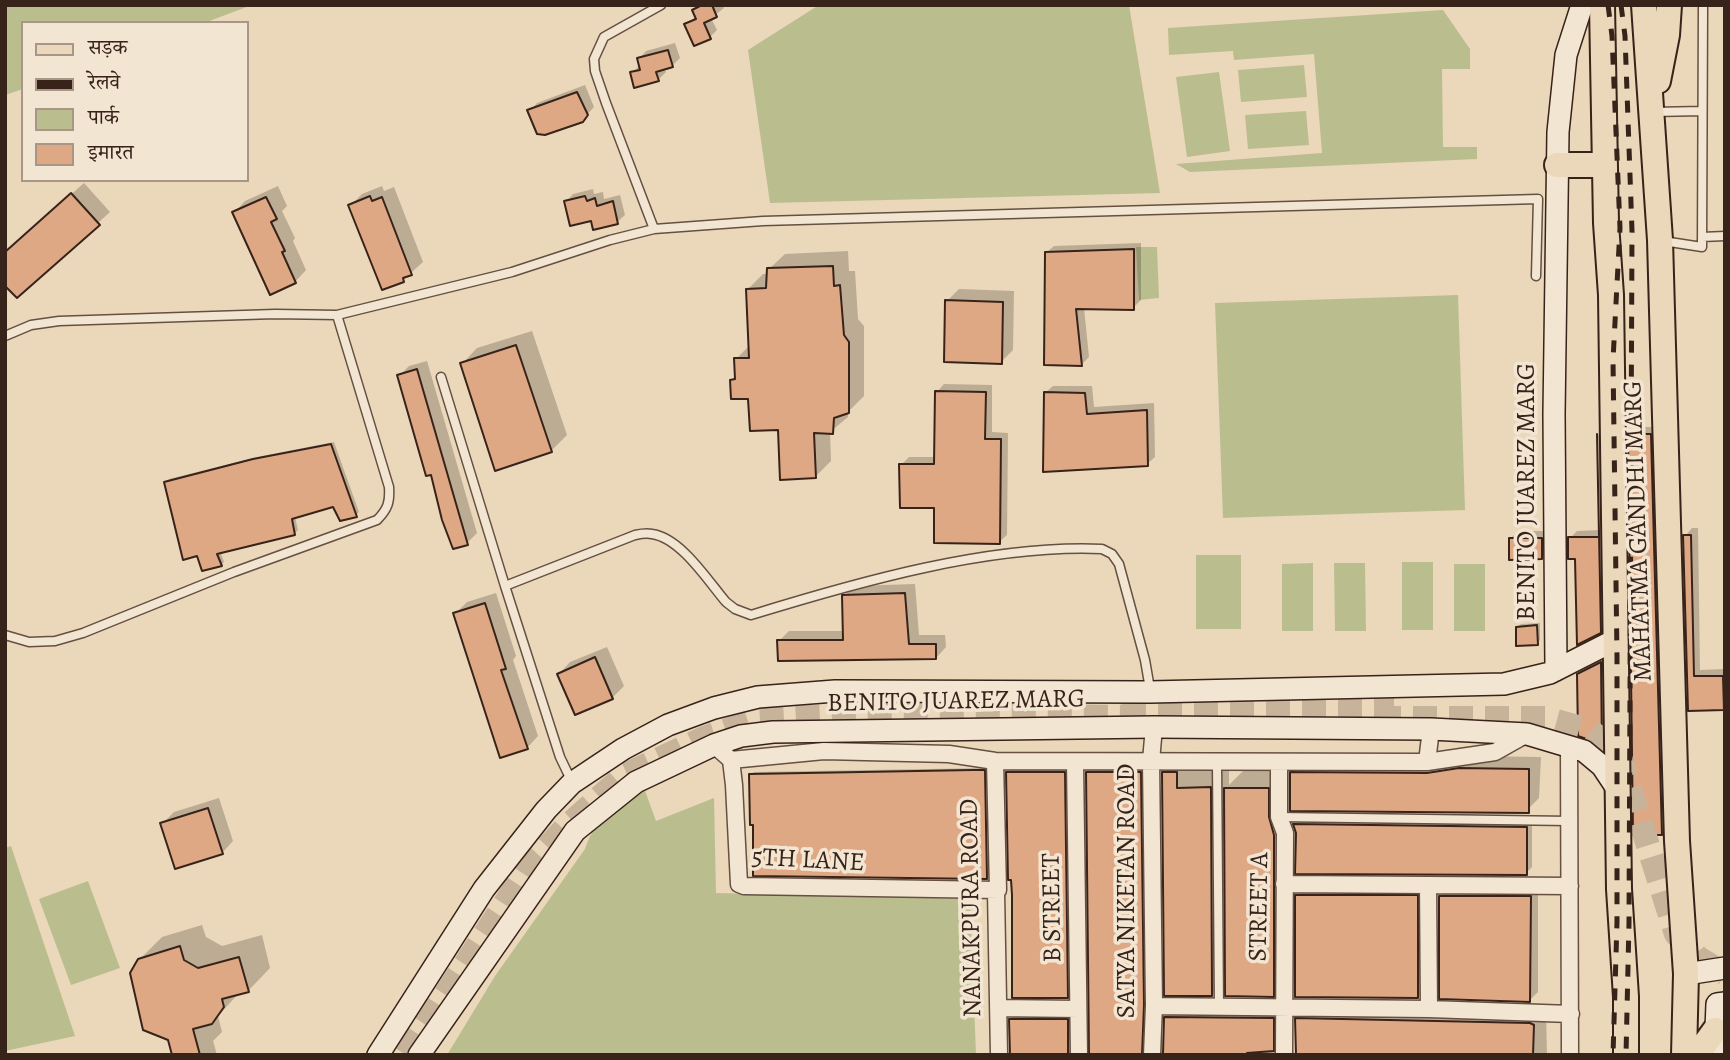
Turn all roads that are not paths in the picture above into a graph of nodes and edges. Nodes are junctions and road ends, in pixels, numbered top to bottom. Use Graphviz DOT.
graph roads {
  1 [pos="661,5"];
  2 [pos="1582,5"];
  3 [pos="1602,5"];
  4 [pos="1644,5"];
  5 [pos="1669,5"];
  6 [pos="1703,5"];
  7 [pos="1702,111"];
  8 [pos="1651,112"];
  9 [pos="1557,165"];
  10 [pos="1605,165"];
  11 [pos="654,229"];
  12 [pos="1725,236"];
  13 [pos="1702,237"];
  14 [pos="1660,240"];
  15 [pos="1536,276"];
  16 [pos="337,315"];
  17 [pos="5,337"];
  18 [pos="441,377"];
  19 [pos="505,586"];
  20 [pos="5,635"];
  21 [pos="1617,639"];
  22 [pos="1556,670"];
  23 [pos="1150,692"];
  24 [pos="1154,727"];
  25 [pos="1431,729"];
  26 [pos="1527,734"];
  27 [pos="714,745"];
  28 [pos="1569,746"];
  29 [pos="731,760"];
  30 [pos="995,761"];
  31 [pos="1151,761"];
  32 [pos="1075,762"];
  33 [pos="1279,762"];
  34 [pos="1427,762"];
  35 [pos="1217,763"];
  36 [pos="572,783"];
  37 [pos="1618,790"];
  38 [pos="1279,817"];
  39 [pos="1570,821"];
  40 [pos="1284,884"];
  41 [pos="1429,885"];
  42 [pos="1570,886"];
  43 [pos="998,890"];
  44 [pos="1725,968"];
  45 [pos="1686,974"];
  46 [pos="1721,1003"];
  47 [pos="1154,1006"];
  48 [pos="1219,1007"];
  49 [pos="1284,1007"];
  50 [pos="998,1008"];
  51 [pos="1078,1009"];
  52 [pos="1429,1009"];
  53 [pos="1571,1014"];
  54 [pos="1715,1043"];
  55 [pos="378,1055"];
  56 [pos="419,1055"];
  57 [pos="999,1055"];
  58 [pos="1079,1055"];
  59 [pos="1153,1055"];
  60 [pos="1284,1055"];
  61 [pos="1570,1055"];
  62 [pos="1626,1055"];
  63 [pos="1684,1055"];
  64 [pos="1697,1055"];
  1 -- 11 [label="lane"];
  2 -- 9 [label="street, BENITO JUAREZ MARG"];
  3 -- 10 [label="main road, MAHATMA GANDHI MARG"];
  4 -- 8 [label="main road, MAHATMA GANDHI MARG"];
  5 -- 8 [label="main road"];
  6 -- 7 [label="lane"];
  7 -- 8 [label="lane"];
  7 -- 13 [label="lane"];
  8 -- 14 [label="main road, MAHATMA GANDHI MARG"];
  9 -- 10 [label="main road"];
  9 -- 22 [label="street, BENITO JUAREZ MARG"];
  10 -- 21 [label="main road, MAHATMA GANDHI MARG"];
  11 -- 15 [label="lane"];
  11 -- 16 [label="lane"];
  12 -- 13 [label="lane"];
  13 -- 14 [label="lane"];
  14 -- 45 [label="main road, MAHATMA GANDHI MARG"];
  16 -- 17 [label="lane"];
  16 -- 20 [label="lane"];
  18 -- 19 [label="lane"];
  19 -- 23 [label="lane"];
  19 -- 36 [label="lane"];
  21 -- 22 [label="street, BENITO JUAREZ MARG"];
  21 -- 37 [label="main road, MAHATMA GANDHI MARG"];
  22 -- 23 [label="street, BENITO JUAREZ MARG"];
  23 -- 36 [label="street, BENITO JUAREZ MARG"];
  24 -- 25 [label="street, BENITO JUAREZ MARG"];
  24 -- 27 [label="street, BENITO JUAREZ MARG"];
  24 -- 31 [label="street, SATYA NIKETAN ROAD"];
  25 -- 26 [label="street, BENITO JUAREZ MARG"];
  25 -- 34 [label="street"];
  26 -- 28 [label="street, BENITO JUAREZ MARG"];
  26 -- 34 [label="street"];
  27 -- 29 [label="street"];
  27 -- 56 [label="street, BENITO JUAREZ MARG"];
  28 -- 37 [label="street, BENITO JUAREZ MARG"];
  28 -- 39 [label="street"];
  29 -- 30 [label="street"];
  29 -- 43 [label="street, 5TH LANE"];
  30 -- 32 [label="street"];
  30 -- 43 [label="street, NANAKPURA ROAD"];
  31 -- 32 [label="street"];
  31 -- 35 [label="street"];
  31 -- 47 [label="street, SATYA NIKETAN ROAD"];
  32 -- 51 [label="street, B STREET"];
  33 -- 34 [label="street"];
  33 -- 35 [label="street"];
  33 -- 38 [label="street, STREET A"];
  35 -- 48 [label="lane"];
  36 -- 55 [label="street, BENITO JUAREZ MARG"];
  37 -- 62 [label="main road, MAHATMA GANDHI MARG"];
  38 -- 39 [label="lane"];
  38 -- 40 [label="street, STREET A"];
  39 -- 42 [label="street"];
  40 -- 41 [label="street"];
  40 -- 49 [label="street, STREET A"];
  41 -- 42 [label="street"];
  41 -- 52 [label="street"];
  42 -- 53 [label="street"];
  43 -- 50 [label="street, NANAKPURA ROAD"];
  44 -- 45 [label="street"];
  45 -- 63 [label="main road, MAHATMA GANDHI MARG"];
  46 -- 54 [label="street"];
  47 -- 48 [label="street"];
  47 -- 59 [label="street, SATYA NIKETAN ROAD"];
  48 -- 49 [label="street"];
  49 -- 52 [label="street"];
  49 -- 60 [label="street, STREET A"];
  50 -- 51 [label="street"];
  50 -- 57 [label="street, NANAKPURA ROAD"];
  51 -- 58 [label="street, B STREET"];
  52 -- 53 [label="street"];
  53 -- 61 [label="street"];
  54 -- 64 [label="main road"];
}
